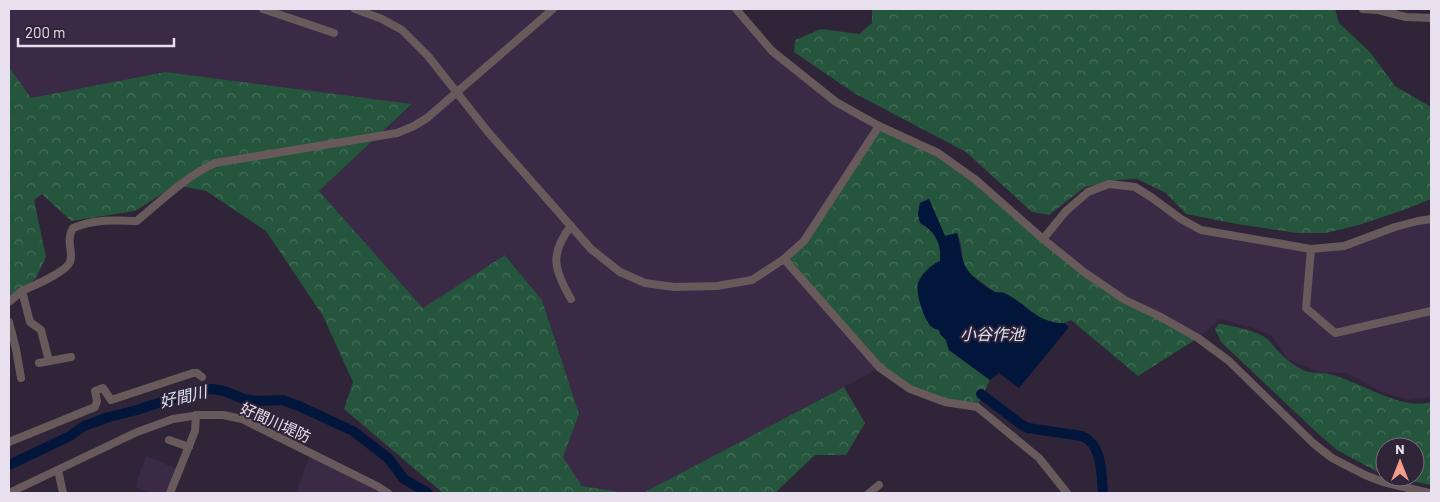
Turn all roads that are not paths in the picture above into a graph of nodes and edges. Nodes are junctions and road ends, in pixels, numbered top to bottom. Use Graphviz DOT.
graph roads {
  1 [pos="263,9"];
  2 [pos="355,9"];
  3 [pos="551,9"];
  4 [pos="736,9"];
  5 [pos="1363,9"];
  6 [pos="1431,18"];
  7 [pos="334,33"];
  8 [pos="456,92"];
  9 [pos="880,126"];
  10 [pos="1431,220"];
  11 [pos="571,226"];
  12 [pos="1043,239"];
  13 [pos="1311,250"];
  14 [pos="784,259"];
  15 [pos="22,291"];
  16 [pos="571,299"];
  17 [pos="9,302"];
  18 [pos="1431,311"];
  19 [pos="9,322"];
  20 [pos="71,357"];
  21 [pos="49,361"];
  22 [pos="39,363"];
  23 [pos="202,377"];
  24 [pos="21,378"];
  25 [pos="196,415"];
  26 [pos="213,415"];
  27 [pos="256,431"];
  28 [pos="169,440"];
  29 [pos="9,442"];
  30 [pos="189,447"];
  31 [pos="58,470"];
  32 [pos="878,485"];
  33 [pos="20,491"];
  34 [pos="9,493"];
  35 [pos="62,493"];
  36 [pos="170,493"];
  37 [pos="388,493"];
  38 [pos="869,493"];
  39 [pos="1067,493"];
  40 [pos="1429,493"];
  1 -- 7 [label="street"];
  2 -- 8 [label="street"];
  3 -- 8 [label="street"];
  4 -- 9 [label="street"];
  5 -- 6 [label="street"];
  8 -- 11 [label="street"];
  8 -- 15 [label="street"];
  9 -- 12 [label="street"];
  9 -- 14 [label="street"];
  10 -- 13 [label="street"];
  11 -- 14 [label="street"];
  11 -- 16 [label="street"];
  12 -- 13 [label="street"];
  12 -- 40 [label="street"];
  13 -- 18 [label="street"];
  14 -- 39 [label="street"];
  15 -- 17 [label="street"];
  15 -- 21 [label="street"];
  19 -- 24 [label="street"];
  20 -- 21 [label="street"];
  21 -- 22 [label="street"];
  23 -- 29 [label="street"];
  25 -- 26 [label="street, 好間川堤防"];
  25 -- 30 [label="street"];
  25 -- 31 [label="street, 好間川堤防"];
  26 -- 27 [label="street"];
  26 -- 37 [label="street, 好間川堤防"];
  28 -- 30 [label="street"];
  30 -- 36 [label="street"];
  31 -- 33 [label="street, 好間川堤防"];
  31 -- 35 [label="street"];
  32 -- 38 [label="street"];
  33 -- 34 [label="street, 好間川堤防"];
}
